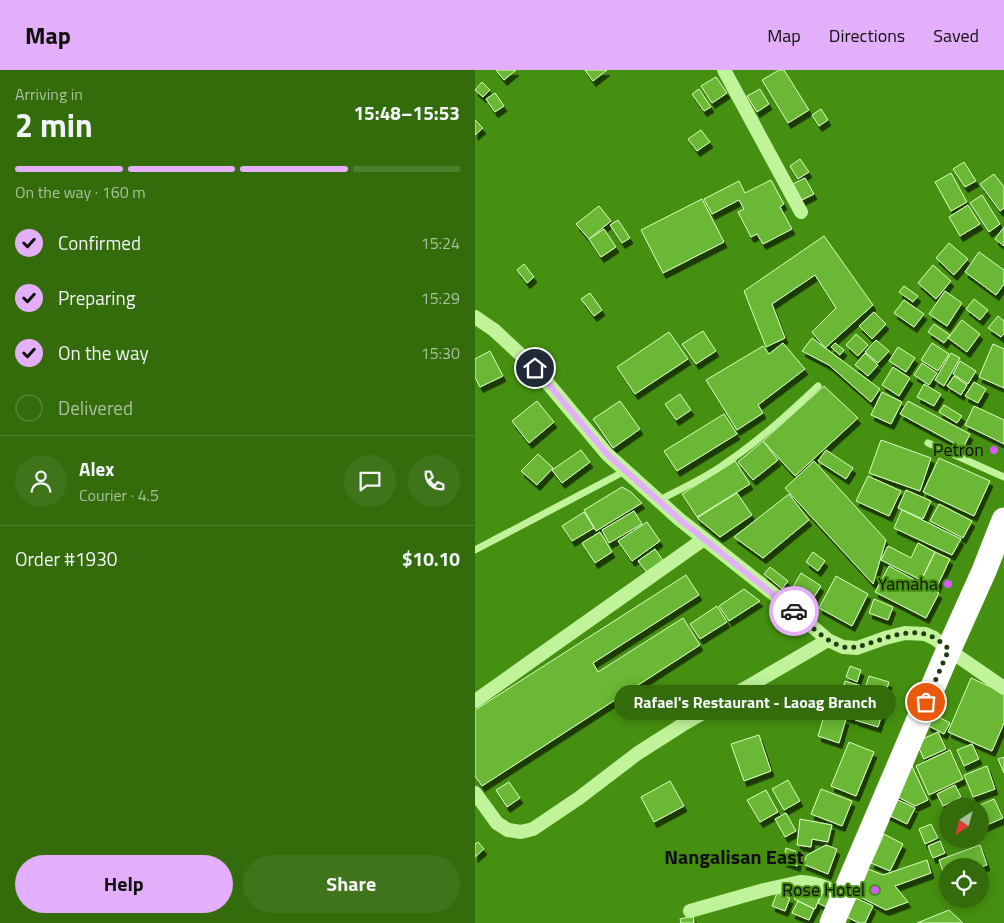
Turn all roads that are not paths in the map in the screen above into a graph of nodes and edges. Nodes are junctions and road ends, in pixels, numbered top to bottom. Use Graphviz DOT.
graph roads {
  1 [pos="724,70"];
  2 [pos="801,212"];
  3 [pos="475,317"];
  4 [pos="818,386"];
  5 [pos="928,442"];
  6 [pos="625,471"];
  7 [pos="1004,477"];
  8 [pos="658,500"];
  9 [pos="1004,520"];
  10 [pos="704,539"];
  11 [pos="475,550"];
  12 [pos="828,640"];
  13 [pos="949,649"];
  14 [pos="1004,688"];
  15 [pos="475,700"];
  16 [pos="475,793"];
  17 [pos="843,895"];
  18 [pos="690,911"];
  19 [pos="833,923"];
  1 -- 2 [label="street"];
  3 -- 6 [label="street"];
  4 -- 8 [label="lane"];
  5 -- 7 [label="lane"];
  6 -- 8 [label="street"];
  6 -- 11 [label="lane"];
  8 -- 10 [label="street"];
  9 -- 13 [label="highway"];
  10 -- 12 [label="street"];
  10 -- 15 [label="street"];
  12 -- 13 [label="street"];
  12 -- 16 [label="street"];
  13 -- 14 [label="street"];
  13 -- 17 [label="highway"];
  17 -- 18 [label="street"];
  17 -- 19 [label="highway"];
}
